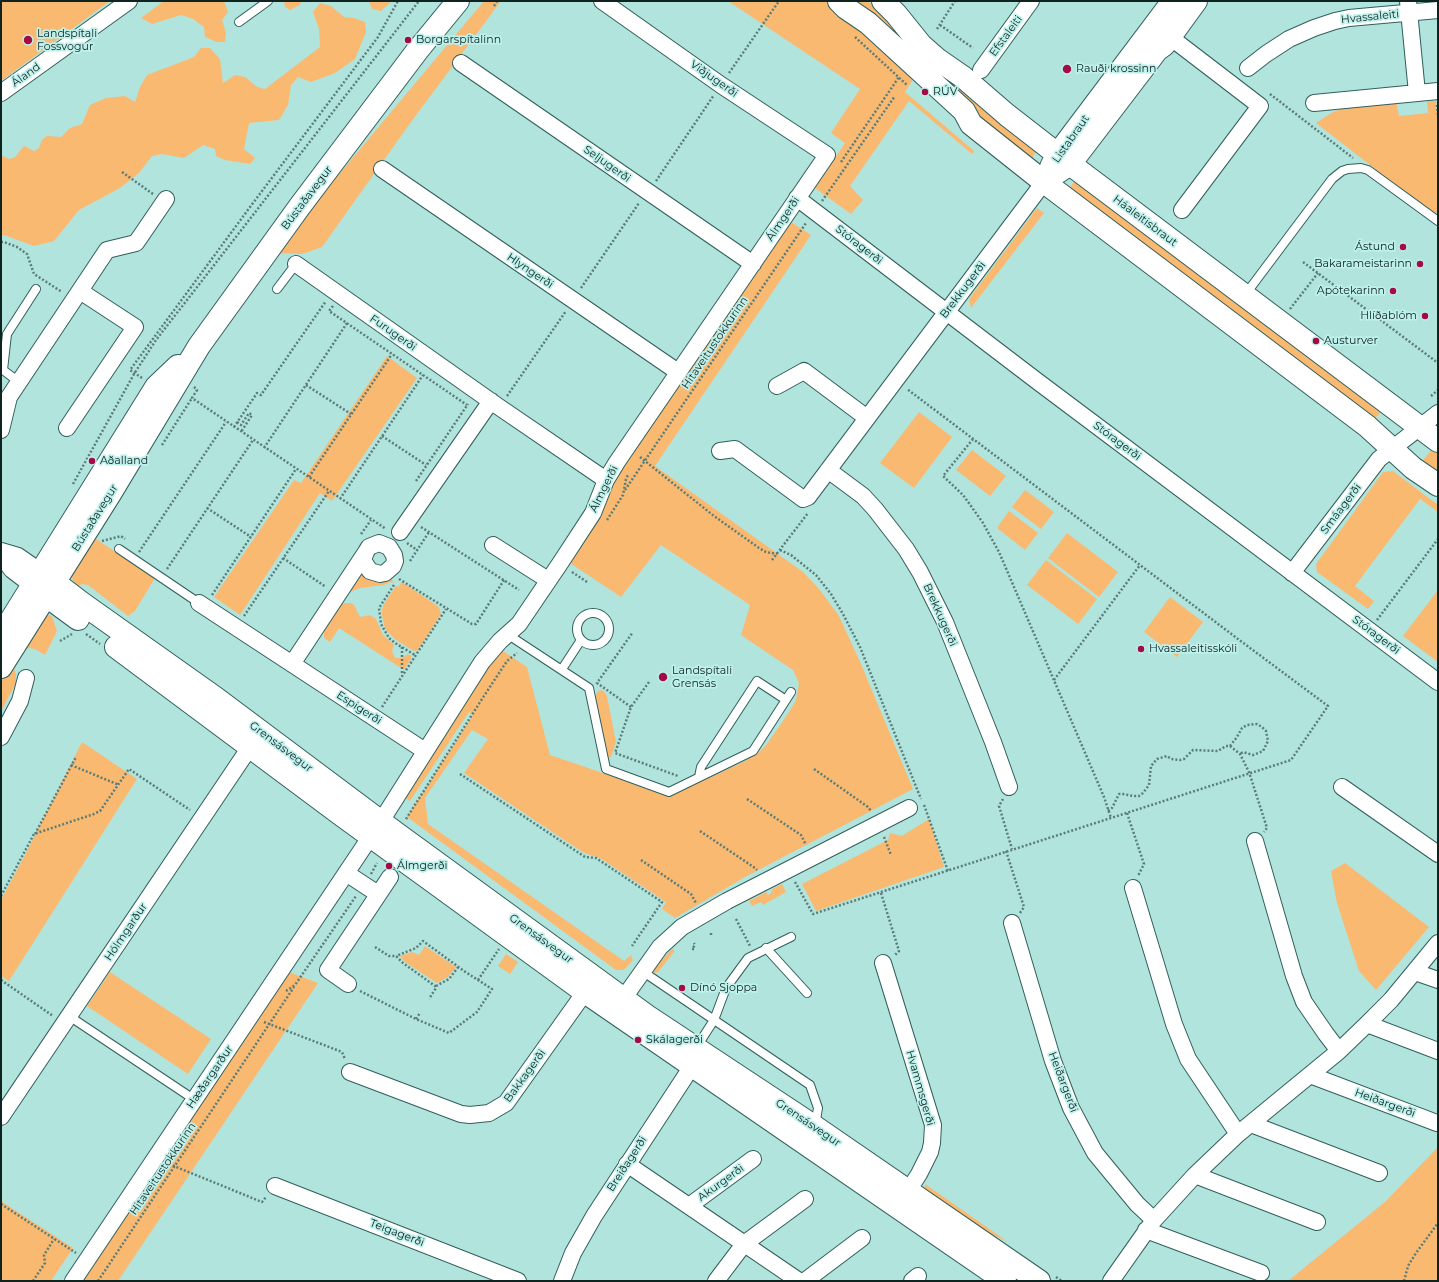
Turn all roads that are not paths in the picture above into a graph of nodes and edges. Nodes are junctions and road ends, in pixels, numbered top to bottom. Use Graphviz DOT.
graph roads {
  1 [pos="129,1"];
  2 [pos="268,1"];
  3 [pos="449,1"];
  4 [pos="458,1"];
  5 [pos="602,1"];
  6 [pos="839,1"];
  7 [pos="883,1"];
  8 [pos="1031,1"];
  9 [pos="1173,1"];
  10 [pos="1196,1"];
  11 [pos="1409,7"];
  12 [pos="1438,10"];
  13 [pos="239,22"];
  14 [pos="1165,28"];
  15 [pos="417,52"];
  16 [pos="461,63"];
  17 [pos="1248,68"];
  18 [pos="981,70"];
  19 [pos="1438,91"];
  20 [pos="1417,93"];
  21 [pos="1,94"];
  22 [pos="1314,103"];
  23 [pos="833,159"];
  24 [pos="1063,159"];
  25 [pos="382,169"];
  26 [pos="1044,182"];
  27 [pos="797,198"];
  28 [pos="165,200"];
  29 [pos="1182,210"];
  30 [pos="1438,221"];
  31 [pos="296,264"];
  32 [pos="753,264"];
  33 [pos="36,289"];
  34 [pos="277,289"];
  35 [pos="72,292"];
  36 [pos="1244,296"];
  37 [pos="947,312"];
  38 [pos="678,372"];
  39 [pos="19,382"];
  40 [pos="776,386"];
  41 [pos="495,404"];
  42 [pos="1438,414"];
  43 [pos="867,418"];
  44 [pos="67,428"];
  45 [pos="1420,428"];
  46 [pos="1,430"];
  47 [pos="1438,441"];
  48 [pos="1393,449"];
  49 [pos="720,451"];
  50 [pos="828,470"];
  51 [pos="606,480"];
  52 [pos="1438,485"];
  53 [pos="401,531"];
  54 [pos="493,545"];
  55 [pos="119,549"];
  56 [pos="1,551"];
  57 [pos="366,552"];
  58 [pos="1,556"];
  59 [pos="1292,573"];
  60 [pos="548,580"];
  61 [pos="44,584"];
  62 [pos="202,605"];
  63 [pos="507,634"];
  64 [pos="1,636"];
  65 [pos="581,640"];
  66 [pos="292,664"];
  67 [pos="1,668"];
  68 [pos="562,669"];
  69 [pos="26,678"];
  70 [pos="1438,682"];
  71 [pos="791,692"];
  72 [pos="786,700"];
  73 [pos="1,737"];
  74 [pos="250,747"];
  75 [pos="425,751"];
  76 [pos="699,778"];
  77 [pos="1009,787"];
  78 [pos="1342,787"];
  79 [pos="909,808"];
  80 [pos="376,829"];
  81 [pos="1255,841"];
  82 [pos="1438,854"];
  83 [pos="346,872"];
  84 [pos="390,877"];
  85 [pos="1133,888"];
  86 [pos="378,894"];
  87 [pos="1012,923"];
  88 [pos="791,937"];
  89 [pos="1438,943"];
  90 [pos="766,948"];
  91 [pos="883,963"];
  92 [pos="642,971"];
  93 [pos="1415,972"];
  94 [pos="1438,980"];
  95 [pos="348,984"];
  96 [pos="585,992"];
  97 [pos="807,993"];
  98 [pos="623,999"];
  99 [pos="66,1020"];
  100 [pos="714,1020"];
  101 [pos="1367,1024"];
  102 [pos="1339,1050"];
  103 [pos="1438,1051"];
  104 [pos="697,1056"];
  105 [pos="350,1072"];
  106 [pos="1310,1075"];
  107 [pos="195,1100"];
  108 [pos="1,1117"];
  109 [pos="1437,1123"];
  110 [pos="815,1127"];
  111 [pos="1244,1129"];
  112 [pos="753,1159"];
  113 [pos="627,1164"];
  114 [pos="1379,1173"];
  115 [pos="1195,1175"];
  116 [pos="275,1186"];
  117 [pos="805,1199"];
  118 [pos="903,1199"];
  119 [pos="689,1206"];
  120 [pos="1317,1222"];
  121 [pos="1150,1225"];
  122 [pos="862,1238"];
  123 [pos="744,1244"];
  124 [pos="1261,1273"];
  125 [pos="73,1281"];
  126 [pos="518,1281"];
  127 [pos="562,1281"];
  128 [pos="716,1281"];
  129 [pos="799,1281"];
  130 [pos="805,1281"];
  131 [pos="1005,1281"];
  132 [pos="1039,1281"];
  133 [pos="1111,1281"];
  1 -- 21 [label="street, Áland"];
  2 -- 13 [label="lane"];
  3 -- 15 [label="main road, Bústaðavegur"];
  4 -- 15 [label="main road, Bústaðavegur"];
  5 -- 23 [label="street, Viðjugerði"];
  6 -- 26 [label="main road"];
  7 -- 24 [label="main road, Háaleitisbraut"];
  8 -- 18 [label="street, Efstaleiti"];
  9 -- 14 [label="main road, Listabraut"];
  10 -- 14 [label="main road, Listabraut"];
  11 -- 12 [label="street, Hvassaleiti"];
  11 -- 17 [label="street, Hvassaleiti"];
  11 -- 20 [label="street, Hvassaleiti"];
  14 -- 24 [label="main road, Listabraut"];
  14 -- 29 [label="street"];
  15 -- 61 [label="main road, Bústaðavegur"];
  16 -- 32 [label="street, Seljugerði"];
  19 -- 20 [label="street"];
  20 -- 22 [label="street"];
  23 -- 27 [label="street, Álmgerði"];
  24 -- 26 [label="main road, Listabraut"];
  24 -- 36 [label="main road, Háaleitisbraut"];
  25 -- 38 [label="street, Hlyngerði"];
  26 -- 37 [label="street, Brekkugerði"];
  26 -- 48 [label="main road"];
  27 -- 32 [label="street, Álmgerði"];
  27 -- 37 [label="street, Stóragerði"];
  28 -- 35 [label="street"];
  30 -- 36 [label="lane"];
  31 -- 34 [label="lane"];
  31 -- 41 [label="street, Furugerði"];
  32 -- 38 [label="street, Álmgerði"];
  33 -- 39 [label="lane"];
  35 -- 39 [label="street"];
  35 -- 44 [label="street"];
  36 -- 45 [label="main road, Háaleitisbraut"];
  37 -- 43 [label="street, Brekkugerði"];
  37 -- 59 [label="street, Stóragerði"];
  38 -- 51 [label="street, Álmgerði"];
  39 -- 46 [label="street"];
  40 -- 43 [label="street"];
  41 -- 51 [label="street, Furugerði"];
  41 -- 53 [label="street"];
  42 -- 45 [label="street"];
  43 -- 50 [label="street, Brekkugerði"];
  45 -- 47 [label="main road, Háaleitisbraut"];
  45 -- 48 [label="street"];
  48 -- 52 [label="main road"];
  48 -- 59 [label="street, Smáagerði"];
  49 -- 50 [label="street, Brekkugerði"];
  50 -- 77 [label="street, Brekkugerði"];
  51 -- 60 [label="street, Álmgerði"];
  54 -- 60 [label="street"];
  55 -- 62 [label="lane"];
  56 -- 61 [label="street"];
  57 -- 66 [label="street"];
  58 -- 61 [label="street"];
  59 -- 70 [label="street, Stóragerði"];
  60 -- 63 [label="street, Álmgerði"];
  61 -- 64 [label="main road, Bústaðavegur"];
  61 -- 67 [label="main road, Bústaðavegur"];
  61 -- 74 [label="main road, Grensásvegur"];
  61 -- 80 [label="main road, Grensásvegur"];
  62 -- 66 [label="street, Espigerði"];
  63 -- 68 [label="lane"];
  63 -- 75 [label="street, Álmgerði"];
  65 -- 65 [label="lane"];
  65 -- 68 [label="lane"];
  66 -- 75 [label="street, Espigerði"];
  68 -- 76 [label="lane"];
  69 -- 73 [label="street"];
  71 -- 72 [label="lane"];
  72 -- 76 [label="lane"];
  72 -- 76 [label="lane"];
  74 -- 80 [label="main road, Grensásvegur"];
  74 -- 99 [label="street, Hólmgarður"];
  75 -- 80 [label="street, Álmgerði"];
  78 -- 82 [label="street"];
  79 -- 92 [label="street"];
  80 -- 83 [label="street, Hæðargarður"];
  80 -- 96 [label="main road, Grensásvegur"];
  80 -- 98 [label="main road, Grensásvegur"];
  81 -- 102 [label="street"];
  83 -- 86 [label="street"];
  83 -- 107 [label="street, Hæðargarður"];
  84 -- 86 [label="street"];
  85 -- 111 [label="street"];
  86 -- 95 [label="street"];
  87 -- 121 [label="street, Heiðargerði"];
  88 -- 90 [label="lane"];
  89 -- 93 [label="street"];
  90 -- 97 [label="lane"];
  90 -- 100 [label="lane"];
  91 -- 118 [label="street, Hvammsgerði"];
  92 -- 98 [label="street"];
  92 -- 100 [label="lane"];
  93 -- 94 [label="street"];
  93 -- 101 [label="street"];
  96 -- 104 [label="main road, Grensásvegur"];
  96 -- 105 [label="street, Bakkagerði"];
  98 -- 104 [label="main road, Grensásvegur"];
  99 -- 107 [label="lane"];
  99 -- 108 [label="street, Hólmgarður"];
  100 -- 104 [label="lane"];
  100 -- 110 [label="lane"];
  101 -- 102 [label="street"];
  101 -- 103 [label="street"];
  102 -- 106 [label="street"];
  104 -- 110 [label="main road, Grensásvegur"];
  104 -- 113 [label="street, Breiðagerði"];
  104 -- 118 [label="main road, Grensásvegur"];
  106 -- 109 [label="street, Heiðargerði"];
  106 -- 111 [label="street"];
  107 -- 125 [label="street, Hæðargarður"];
  110 -- 118 [label="main road, Grensásvegur"];
  111 -- 114 [label="street"];
  111 -- 115 [label="street"];
  112 -- 119 [label="street, Akurgerði"];
  113 -- 119 [label="street, Akurgerði"];
  113 -- 127 [label="street, Breiðagerði"];
  115 -- 120 [label="street"];
  115 -- 121 [label="street"];
  116 -- 126 [label="street, Teigagerði"];
  117 -- 123 [label="street"];
  118 -- 131 [label="main road, Grensásvegur"];
  118 -- 132 [label="main road, Grensásvegur"];
  119 -- 123 [label="street, Akurgerði"];
  121 -- 124 [label="street, Heiðargerði"];
  121 -- 133 [label="street"];
  122 -- 130 [label="street"];
  123 -- 128 [label="street"];
  123 -- 129 [label="street, Akurgerði"];
}
